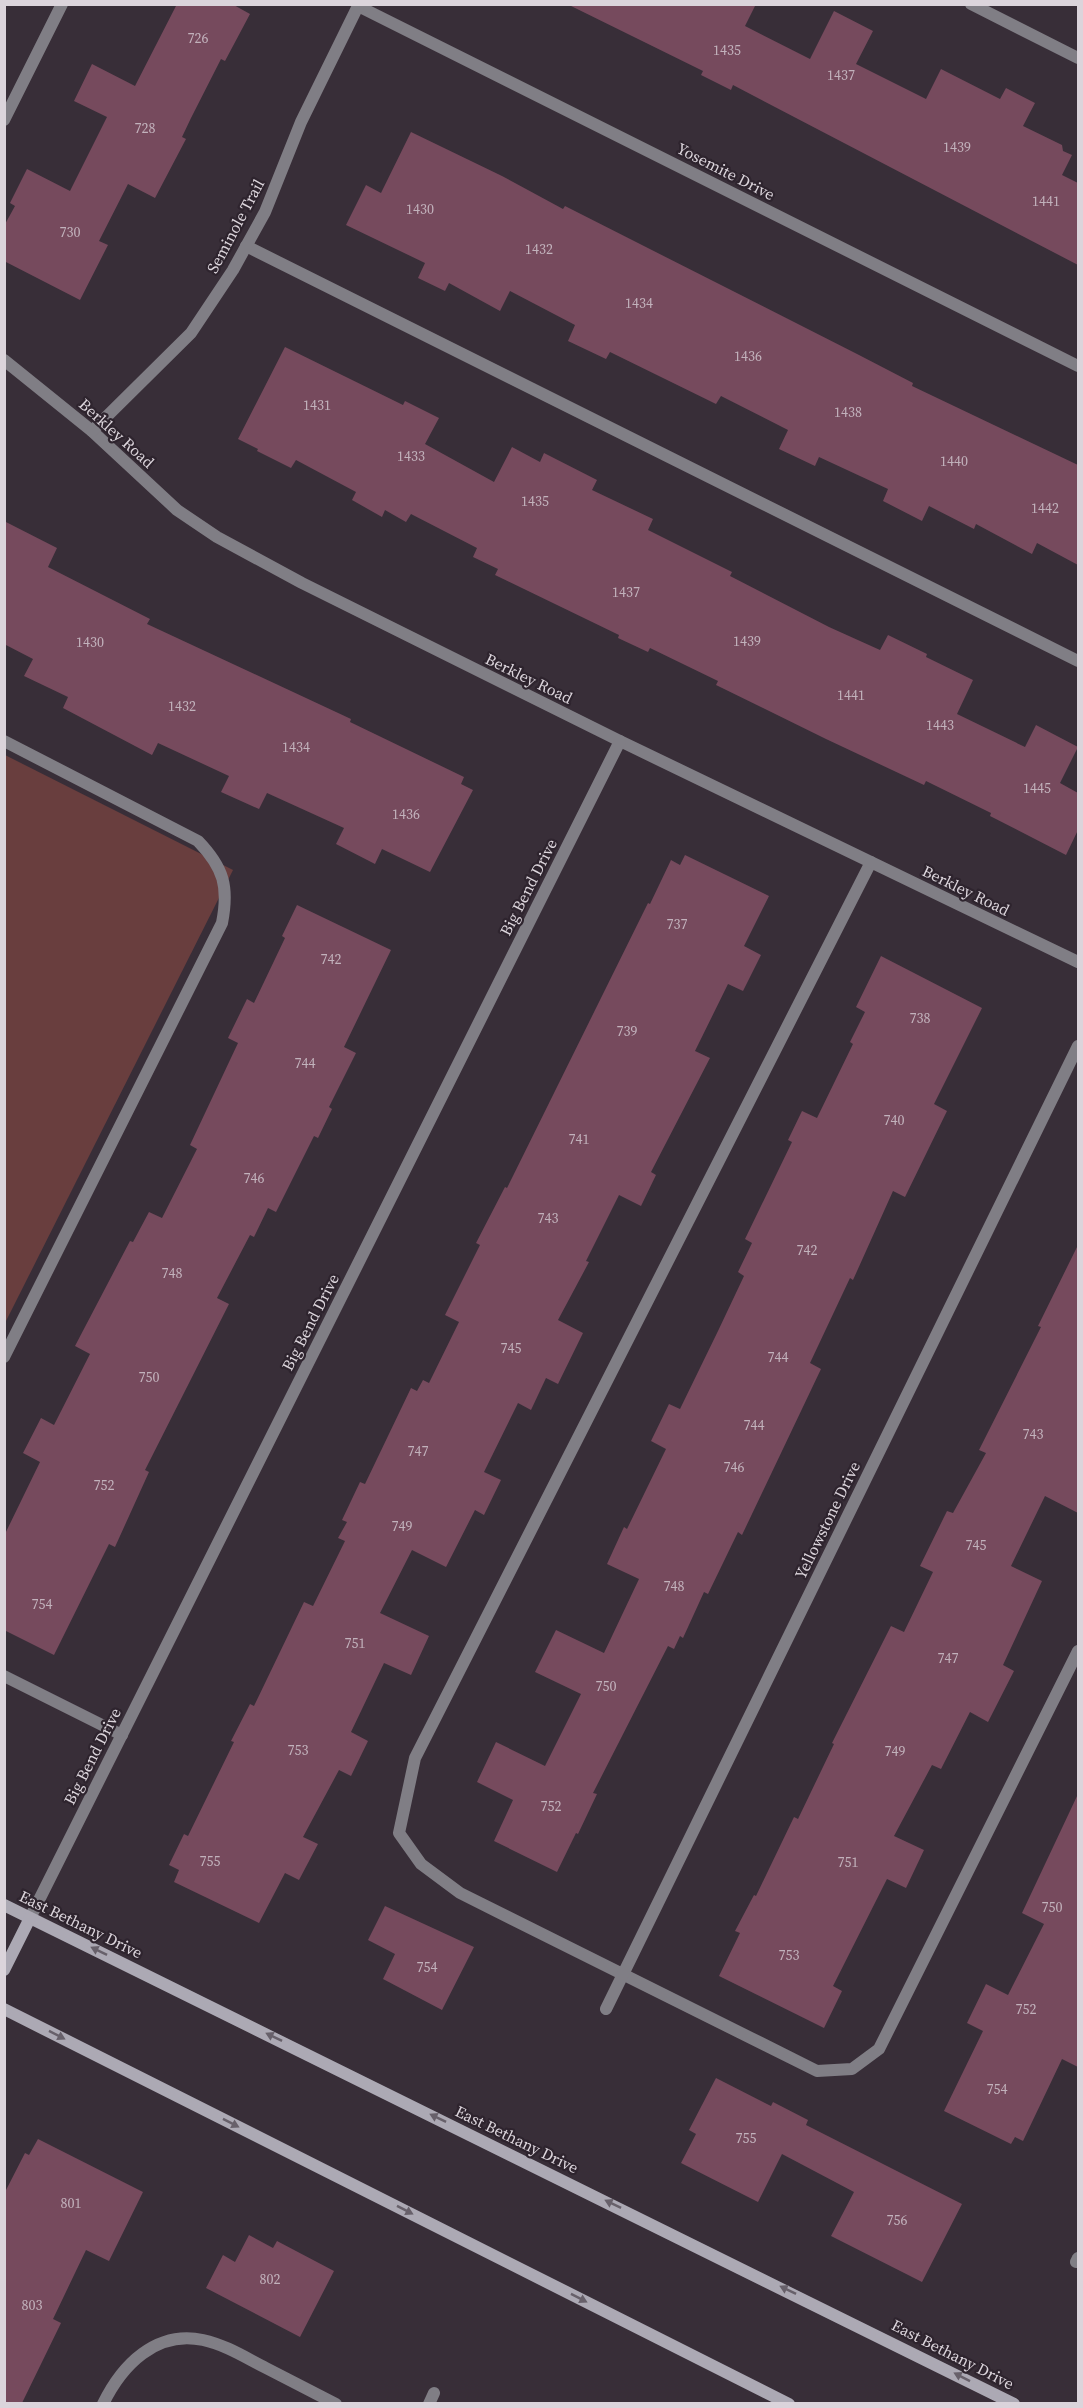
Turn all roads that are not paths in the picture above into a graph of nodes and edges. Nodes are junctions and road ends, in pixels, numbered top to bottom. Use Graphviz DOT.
graph roads {
  1 [pos="62,4"];
  2 [pos="971,4"];
  3 [pos="358,5"];
  4 [pos="1078,58"];
  5 [pos="4,120"];
  6 [pos="246,246"];
  7 [pos="4,360"];
  8 [pos="1078,366"];
  9 [pos="92,431"];
  10 [pos="1078,661"];
  11 [pos="4,741"];
  12 [pos="620,741"];
  13 [pos="871,862"];
  14 [pos="1078,962"];
  15 [pos="1078,1046"];
  16 [pos="4,1357"];
  17 [pos="1078,1651"];
  18 [pos="4,1676"];
  19 [pos="122,1735"];
  20 [pos="4,1905"];
  21 [pos="30,1918"];
  22 [pos="4,1970"];
  23 [pos="622,1974"];
  24 [pos="4,2009"];
  25 [pos="606,2009"];
  26 [pos="103,2403"];
  27 [pos="336,2403"];
  28 [pos="789,2403"];
  29 [pos="1014,2403"];
  1 -- 5 [label="street"];
  2 -- 4 [label="street"];
  3 -- 6 [label="street, Seminole Trail"];
  3 -- 8 [label="street, Yosemite Drive"];
  6 -- 9 [label="street, Seminole Trail"];
  6 -- 10 [label="street"];
  7 -- 9 [label="street, Berkley Road"];
  9 -- 12 [label="street, Berkley Road"];
  11 -- 16 [label="street"];
  12 -- 13 [label="street, Berkley Road"];
  12 -- 19 [label="street, Big Bend Drive"];
  13 -- 14 [label="street, Berkley Road"];
  13 -- 23 [label="street"];
  15 -- 23 [label="street, Yellowstone Drive"];
  17 -- 23 [label="street"];
  18 -- 19 [label="street"];
  19 -- 21 [label="street, Big Bend Drive"];
  20 -- 21 [label="main road, East Bethany Drive"];
  21 -- 22 [label="main road"];
  29 -- 21 [label="main road, East Bethany Drive, one-way"];
  23 -- 25 [label="street, Yellowstone Drive"];
  24 -- 28 [label="main road, one-way"];
  26 -- 27 [label="street"];
}
